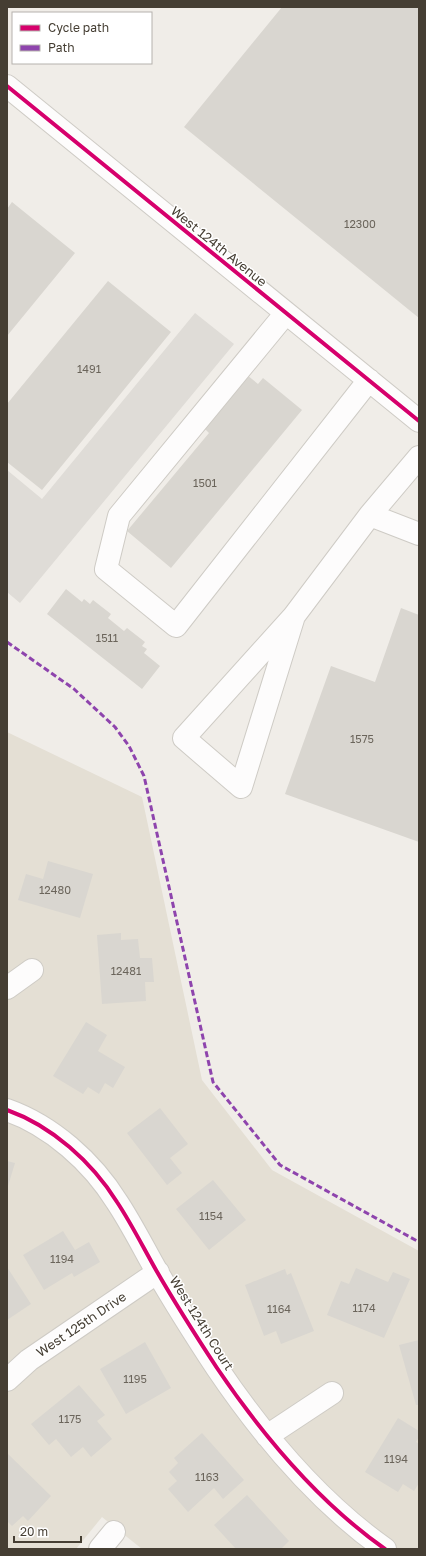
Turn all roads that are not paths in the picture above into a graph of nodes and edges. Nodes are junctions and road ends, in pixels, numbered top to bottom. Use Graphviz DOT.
graph roads {
  1 [pos="7,86"];
  2 [pos="286,314"];
  3 [pos="369,380"];
  4 [pos="419,421"];
  5 [pos="419,457"];
  6 [pos="370,515"];
  7 [pos="419,534"];
  8 [pos="294,616"];
  9 [pos="32,970"];
  10 [pos="7,988"];
  11 [pos="7,1110"];
  12 [pos="158,1272"];
  13 [pos="7,1380"];
  14 [pos="332,1393"];
  15 [pos="267,1436"];
  16 [pos="114,1532"];
  17 [pos="100,1549"];
  18 [pos="385,1549"];
  1 -- 2 [label="street, West 124th Avenue"];
  2 -- 3 [label="street, West 124th Avenue"];
  2 -- 3 [label="street"];
  3 -- 4 [label="street, West 124th Avenue"];
  5 -- 6 [label="street"];
  6 -- 7 [label="street"];
  6 -- 8 [label="street"];
  8 -- 8 [label="street"];
  9 -- 10 [label="street"];
  11 -- 12 [label="street, West 124th Court"];
  12 -- 13 [label="street, West 125th Drive"];
  12 -- 15 [label="street, West 124th Court"];
  14 -- 15 [label="street"];
  15 -- 18 [label="street, West 124th Court"];
  16 -- 17 [label="street"];
}
